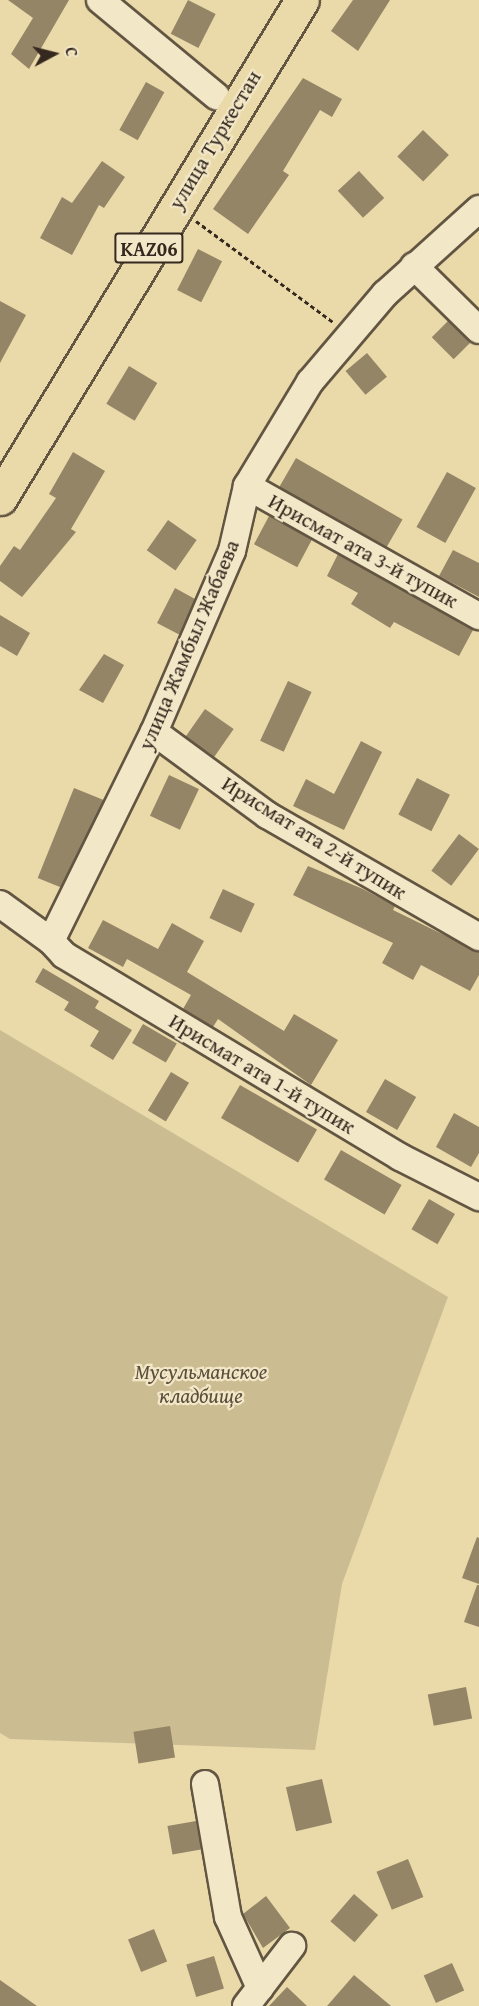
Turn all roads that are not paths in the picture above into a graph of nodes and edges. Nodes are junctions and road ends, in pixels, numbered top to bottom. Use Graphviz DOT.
graph roads {
  1 [pos="100,0"];
  2 [pos="277,0"];
  3 [pos="302,0"];
  4 [pos="216,96"];
  5 [pos="479,209"];
  6 [pos="414,266"];
  7 [pos="479,330"];
  8 [pos="0,457"];
  9 [pos="247,486"];
  10 [pos="0,498"];
  11 [pos="479,616"];
  12 [pos="154,732"];
  13 [pos="0,904"];
  14 [pos="479,937"];
  15 [pos="51,941"];
  16 [pos="479,1197"];
  17 [pos="205,1784"];
  18 [pos="292,1946"];
  19 [pos="253,1997"];
  1 -- 4 [label="street"];
  2 -- 4 [label="highway, улица Туркестан / KАZ06"];
  3 -- 10 [label="highway, улица Туркестан / KАZ06"];
  4 -- 8 [label="highway, улица Туркестан / KАZ06"];
  5 -- 6 [label="street, улица Жамбыл Жабаева"];
  6 -- 7 [label="street"];
  6 -- 9 [label="street, улица Жамбыл Жабаева"];
  9 -- 11 [label="street, Ирисмат ата 3-й тупик"];
  9 -- 12 [label="street, улица Жамбыл Жабаева"];
  12 -- 14 [label="street, Ирисмат ата 2-й тупик"];
  12 -- 15 [label="street, улица Жамбыл Жабаева"];
  13 -- 15 [label="street"];
  15 -- 16 [label="street, Ирисмат ата 1-й тупик"];
  17 -- 19 [label="street"];
  18 -- 19 [label="street"];
}
